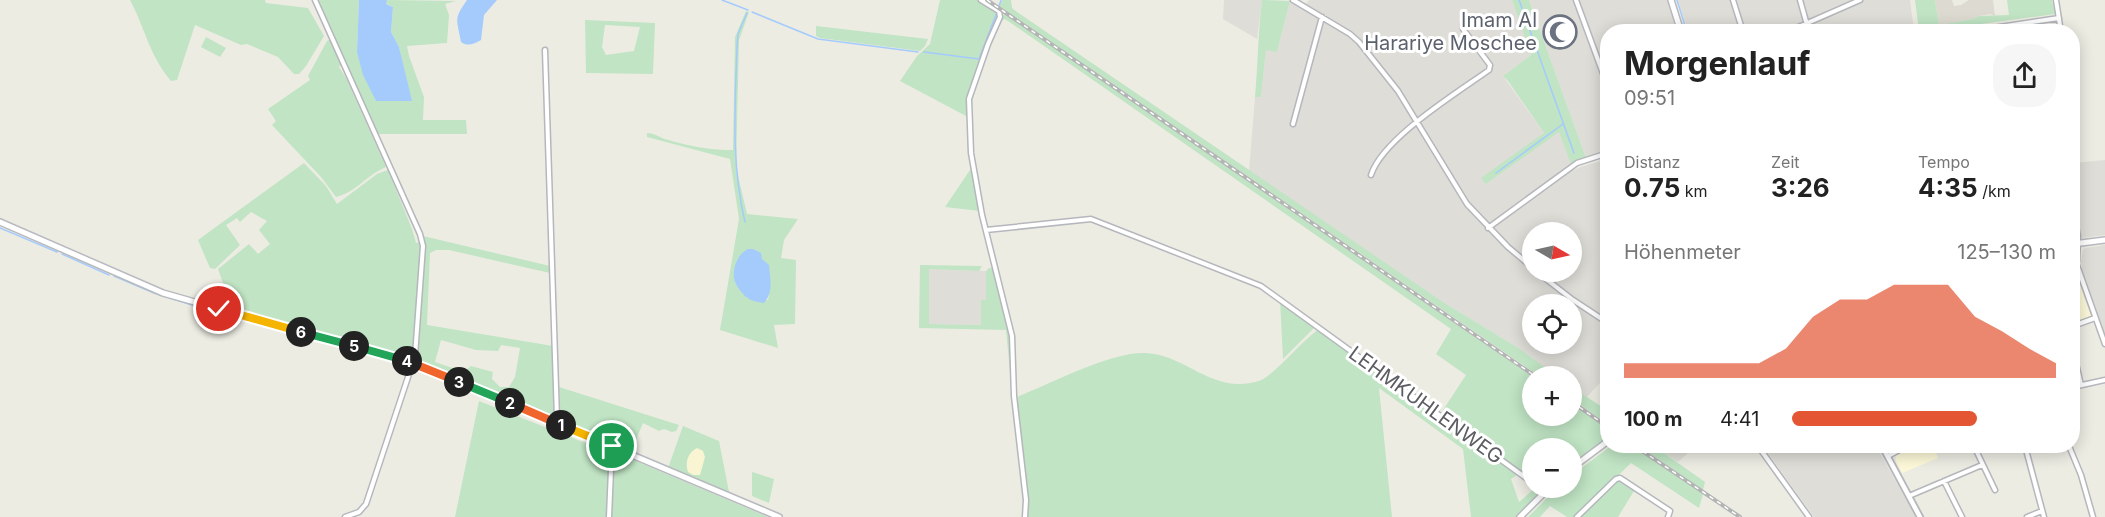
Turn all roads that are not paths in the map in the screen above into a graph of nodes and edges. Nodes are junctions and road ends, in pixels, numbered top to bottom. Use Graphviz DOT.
graph roads {
  1 [pos="315,0"];
  2 [pos="981,0"];
  3 [pos="1293,0"];
  4 [pos="1576,0"];
  5 [pos="1671,0"];
  6 [pos="1733,0"];
  7 [pos="1800,0"];
  8 [pos="1860,0"];
  9 [pos="2056,0"];
  10 [pos="1322,17"];
  11 [pos="2059,18"];
  12 [pos="1463,24"];
  13 [pos="1678,24"];
  14 [pos="1740,24"];
  15 [pos="1807,24"];
  16 [pos="2019,24"];
  17 [pos="2060,24"];
  18 [pos="545,50"];
  19 [pos="1600,65"];
  20 [pos="1418,122"];
  21 [pos="1293,124"];
  22 [pos="1600,156"];
  23 [pos="1371,174"];
  24 [pos="0,222"];
  25 [pos="1488,228"];
  26 [pos="986,230"];
  27 [pos="2105,240"];
  28 [pos="2080,243"];
  29 [pos="1522,258"];
  30 [pos="2080,276"];
  31 [pos="1550,282"];
  32 [pos="1600,318"];
  33 [pos="2095,318"];
  34 [pos="2080,323"];
  35 [pos="2105,345"];
  36 [pos="412,363"];
  37 [pos="2080,381"];
  38 [pos="2105,381"];
  39 [pos="2081,385"];
  40 [pos="556,423"];
  41 [pos="612,446"];
  42 [pos="1600,447"];
  43 [pos="1763,453"];
  44 [pos="1886,453"];
  45 [pos="1894,453"];
  46 [pos="1977,453"];
  47 [pos="2027,453"];
  48 [pos="2072,453"];
  49 [pos="1888,456"];
  50 [pos="1582,460"];
  51 [pos="1982,465"];
  52 [pos="1522,475"];
  53 [pos="1944,481"];
  54 [pos="1995,490"];
  55 [pos="1909,496"];
  56 [pos="1536,498"];
  57 [pos="2042,511"];
  58 [pos="345,517"];
  59 [pos="609,517"];
  60 [pos="779,517"];
  61 [pos="1025,517"];
  62 [pos="1520,517"];
  63 [pos="1577,517"];
  64 [pos="1668,517"];
  65 [pos="1809,517"];
  66 [pos="1920,517"];
  67 [pos="1962,517"];
  68 [pos="2027,517"];
  69 [pos="2044,517"];
  70 [pos="2093,517"];
  1 -- 36 [label="street"];
  2 -- 26 [label="street"];
  3 -- 10 [label="street"];
  4 -- 19 [label="street"];
  5 -- 13 [label="main road"];
  6 -- 14 [label="street"];
  7 -- 15 [label="street"];
  8 -- 15 [label="street"];
  9 -- 11 [label="street"];
  10 -- 20 [label="street"];
  10 -- 21 [label="street"];
  11 -- 16 [label="street"];
  11 -- 17 [label="street"];
  12 -- 20 [label="street"];
  18 -- 40 [label="street"];
  20 -- 23 [label="street"];
  20 -- 25 [label="street"];
  22 -- 25 [label="street"];
  24 -- 36 [label="main road"];
  25 -- 29 [label="street"];
  26 -- 52 [label="street, LEHMKUHLENWEG"];
  26 -- 61 [label="street"];
  27 -- 28 [label="main road"];
  30 -- 33 [label="street"];
  31 -- 32 [label="street"];
  33 -- 34 [label="street"];
  33 -- 35 [label="street"];
  36 -- 40 [label="main road"];
  36 -- 58 [label="street"];
  37 -- 39 [label="street"];
  38 -- 39 [label="street"];
  40 -- 41 [label="main road"];
  41 -- 59 [label="street"];
  41 -- 60 [label="main road"];
  42 -- 50 [label="main road"];
  43 -- 65 [label="street"];
  44 -- 49 [label="street"];
  45 -- 49 [label="street"];
  46 -- 51 [label="street"];
  47 -- 57 [label="street"];
  48 -- 70 [label="street"];
  49 -- 55 [label="street"];
  51 -- 53 [label="street"];
  51 -- 54 [label="street"];
  53 -- 55 [label="street"];
  53 -- 67 [label="street"];
  55 -- 66 [label="street"];
  56 -- 62 [label="main road"];
  57 -- 68 [label="street"];
  57 -- 69 [label="street"];
  63 -- 64 [label="street"];
}
